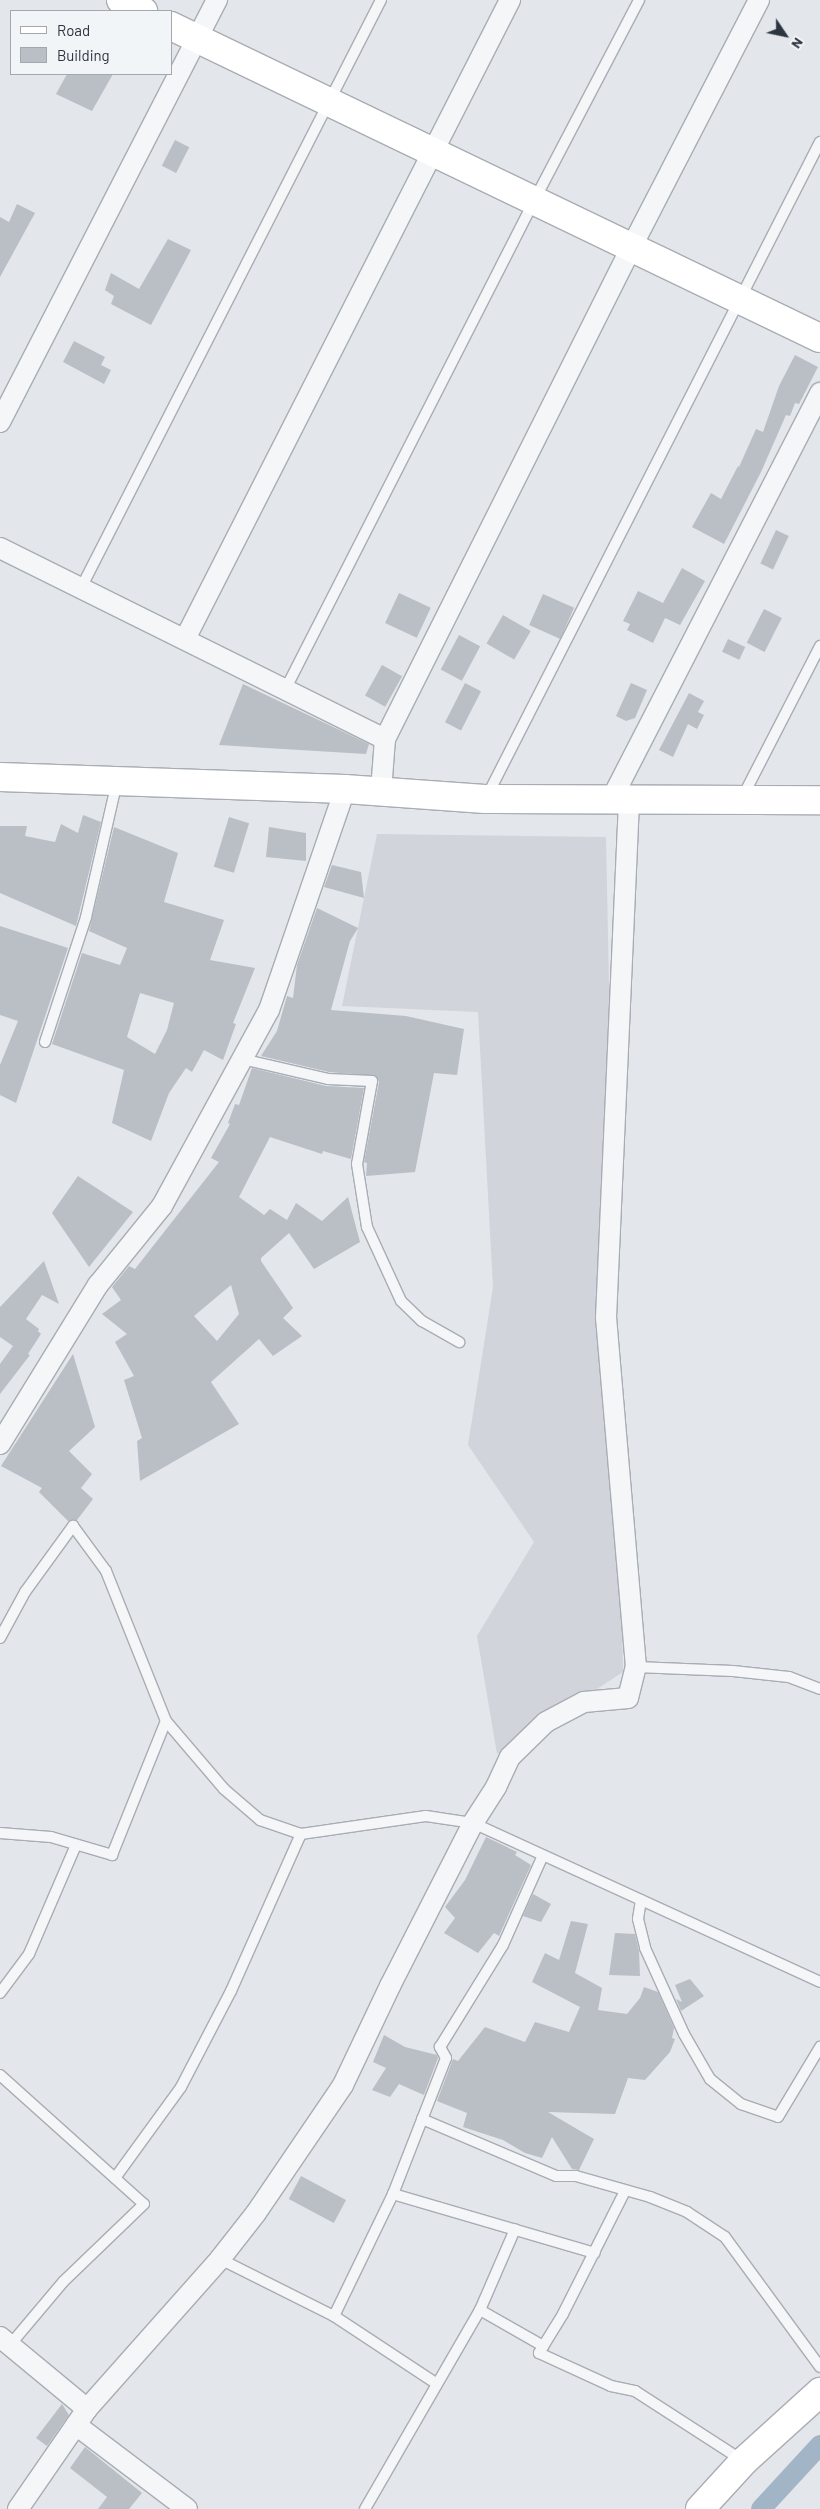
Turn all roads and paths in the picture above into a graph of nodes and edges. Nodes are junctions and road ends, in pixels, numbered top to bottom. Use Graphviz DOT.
graph roads {
  1 [pos="121,0"];
  2 [pos="217,0"];
  3 [pos="381,0"];
  4 [pos="510,0"];
  5 [pos="639,0"];
  6 [pos="759,0"];
  7 [pos="141,10"];
  8 [pos="172,26"];
  9 [pos="197,39"];
  10 [pos="328,102"];
  11 [pos="820,142"];
  12 [pos="432,152"];
  13 [pos="534,201"];
  14 [pos="631,248"];
  15 [pos="740,300"];
  16 [pos="820,338"];
  17 [pos="820,393"];
  18 [pos="0,422"];
  19 [pos="0,548"];
  20 [pos="81,588"];
  21 [pos="185,639"];
  22 [pos="820,646"];
  23 [pos="285,690"];
  24 [pos="385,739"];
  25 [pos="0,777"];
  26 [pos="117,781"];
  27 [pos="345,788"];
  28 [pos="381,790"];
  29 [pos="486,799"];
  30 [pos="742,800"];
  31 [pos="820,800"];
  32 [pos="620,801"];
  33 [pos="45,1042"];
  34 [pos="242,1059"];
  35 [pos="459,1342"];
  36 [pos="0,1444"];
  37 [pos="0,1638"];
  38 [pos="636,1667"];
  39 [pos="820,1689"];
  40 [pos="166,1721"];
  41 [pos="478,1815"];
  42 [pos="0,1833"];
  43 [pos="300,1834"];
  44 [pos="76,1845"];
  45 [pos="543,1855"];
  46 [pos="641,1900"];
  47 [pos="820,1982"];
  48 [pos="0,1993"];
  49 [pos="820,2047"];
  50 [pos="0,2075"];
  51 [pos="422,2119"];
  52 [pos="115,2178"];
  53 [pos="626,2191"];
  54 [pos="393,2194"];
  55 [pos="515,2230"];
  56 [pos="595,2253"];
  57 [pos="220,2260"];
  58 [pos="480,2310"];
  59 [pos="334,2316"];
  60 [pos="5,2341"];
  61 [pos="543,2346"];
  62 [pos="820,2367"];
  63 [pos="437,2384"];
  64 [pos="820,2392"];
  65 [pos="82,2417"];
  66 [pos="744,2461"];
  67 [pos="18,2509"];
  68 [pos="188,2509"];
  69 [pos="365,2509"];
  70 [pos="700,2509"];
  1 -- 7 [label="street"];
  2 -- 9 [label="street"];
  3 -- 10 [label="lane"];
  4 -- 12 [label="street"];
  5 -- 13 [label="lane"];
  6 -- 14 [label="street"];
  8 -- 9 [label="street"];
  9 -- 10 [label="street"];
  9 -- 18 [label="street"];
  10 -- 12 [label="street"];
  10 -- 20 [label="lane"];
  11 -- 15 [label="lane"];
  12 -- 13 [label="street"];
  12 -- 21 [label="street"];
  13 -- 14 [label="street"];
  13 -- 23 [label="lane"];
  14 -- 15 [label="street"];
  14 -- 24 [label="street"];
  15 -- 16 [label="street"];
  15 -- 29 [label="lane"];
  17 -- 32 [label="street"];
  19 -- 20 [label="street"];
  20 -- 21 [label="street"];
  21 -- 23 [label="street"];
  22 -- 30 [label="lane"];
  23 -- 24 [label="street"];
  24 -- 28 [label="street"];
  25 -- 26 [label="street"];
  26 -- 27 [label="street"];
  26 -- 33 [label="lane"];
  27 -- 28 [label="street"];
  27 -- 34 [label="street"];
  28 -- 29 [label="street"];
  29 -- 32 [label="street"];
  30 -- 31 [label="street"];
  30 -- 32 [label="street"];
  32 -- 38 [label="street"];
  34 -- 35 [label="lane"];
  34 -- 36 [label="street"];
  37 -- 40 [label="lane"];
  38 -- 39 [label="lane"];
  38 -- 41 [label="street"];
  40 -- 43 [label="lane"];
  40 -- 44 [label="lane"];
  41 -- 43 [label="lane"];
  41 -- 45 [label="lane"];
  41 -- 57 [label="street"];
  42 -- 44 [label="lane"];
  43 -- 52 [label="lane"];
  44 -- 48 [label="lane"];
  45 -- 46 [label="lane"];
  45 -- 51 [label="lane"];
  46 -- 47 [label="lane"];
  46 -- 49 [label="lane"];
  50 -- 52 [label="lane"];
  51 -- 53 [label="lane"];
  51 -- 54 [label="lane"];
  52 -- 60 [label="lane"];
  53 -- 56 [label="lane"];
  53 -- 62 [label="lane"];
  54 -- 55 [label="lane"];
  54 -- 59 [label="lane"];
  55 -- 56 [label="lane"];
  55 -- 58 [label="lane"];
  56 -- 61 [label="lane"];
  57 -- 59 [label="lane"];
  57 -- 65 [label="street"];
  58 -- 61 [label="lane"];
  58 -- 63 [label="lane"];
  59 -- 63 [label="lane"];
  60 -- 65 [label="street"];
  61 -- 66 [label="lane"];
  63 -- 69 [label="lane"];
  64 -- 66 [label="street"];
  65 -- 67 [label="street"];
  65 -- 68 [label="street"];
  66 -- 70 [label="street"];
}
